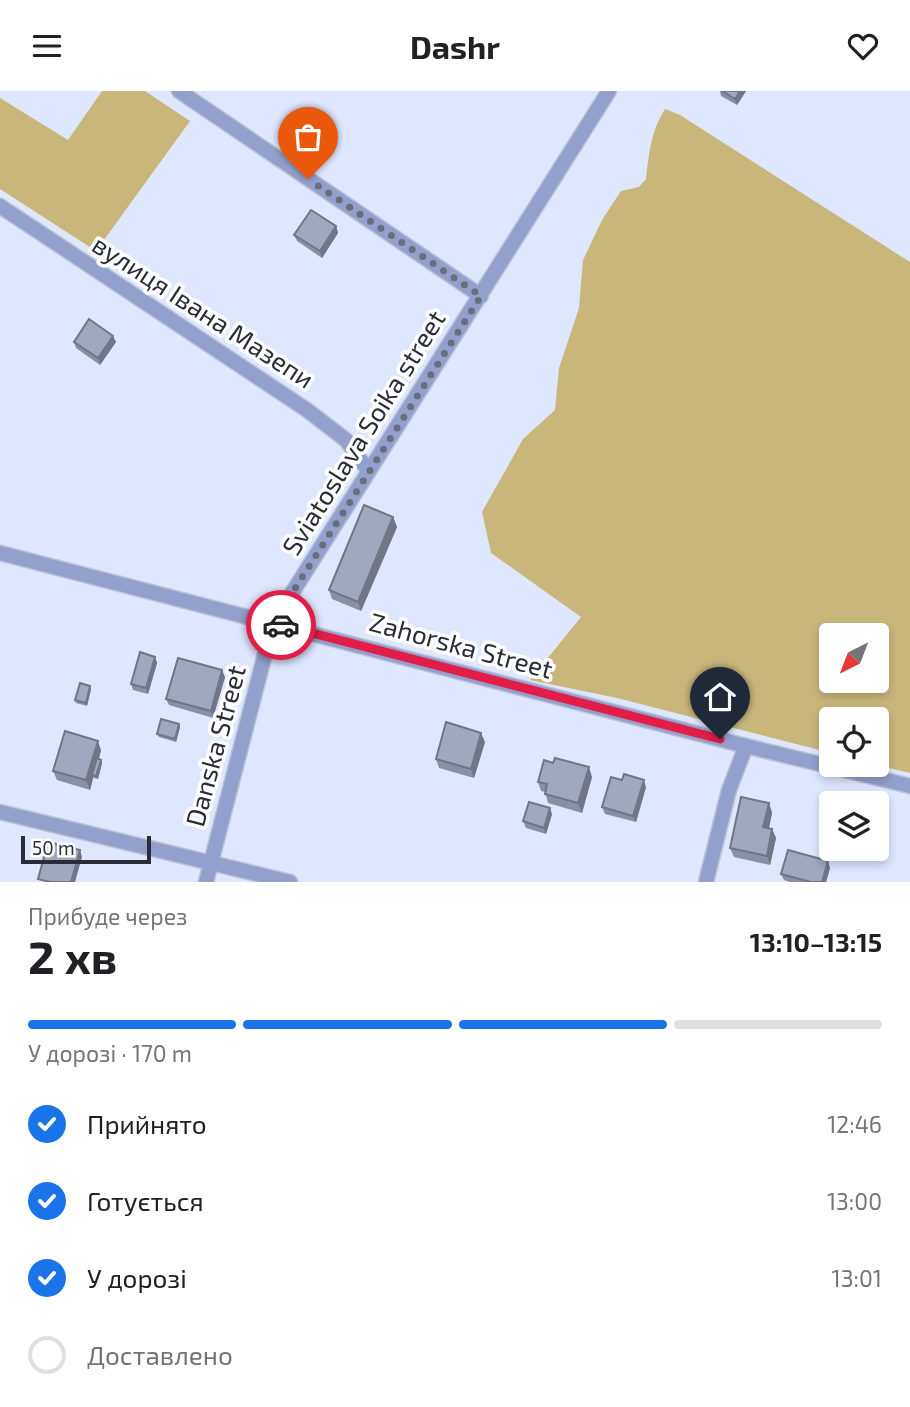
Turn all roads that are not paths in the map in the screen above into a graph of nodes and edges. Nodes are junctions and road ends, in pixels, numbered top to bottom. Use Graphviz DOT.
graph roads {
  1 [pos="179,91"];
  2 [pos="609,91"];
  3 [pos="0,206"];
  4 [pos="481,296"];
  5 [pos="368,470"];
  6 [pos="0,554"];
  7 [pos="273,623"];
  8 [pos="746,746"];
  9 [pos="910,786"];
  10 [pos="0,812"];
  11 [pos="211,862"];
  12 [pos="206,882"];
  13 [pos="290,882"];
  14 [pos="706,882"];
  1 -- 4 [label="street"];
  2 -- 4 [label="street, Sviatoslava Soika street"];
  3 -- 5 [label="street, вулиця Івана Мазепи"];
  4 -- 5 [label="street, Sviatoslava Soika street"];
  5 -- 7 [label="street, Sviatoslava Soika street"];
  6 -- 7 [label="street, Zahorska Street"];
  7 -- 8 [label="street, Zahorska Street"];
  7 -- 11 [label="street, Danska Street"];
  8 -- 9 [label="street, Zahorska Street"];
  8 -- 14 [label="street"];
  10 -- 11 [label="street"];
  11 -- 12 [label="street, Danska Street"];
  11 -- 13 [label="street"];
}
